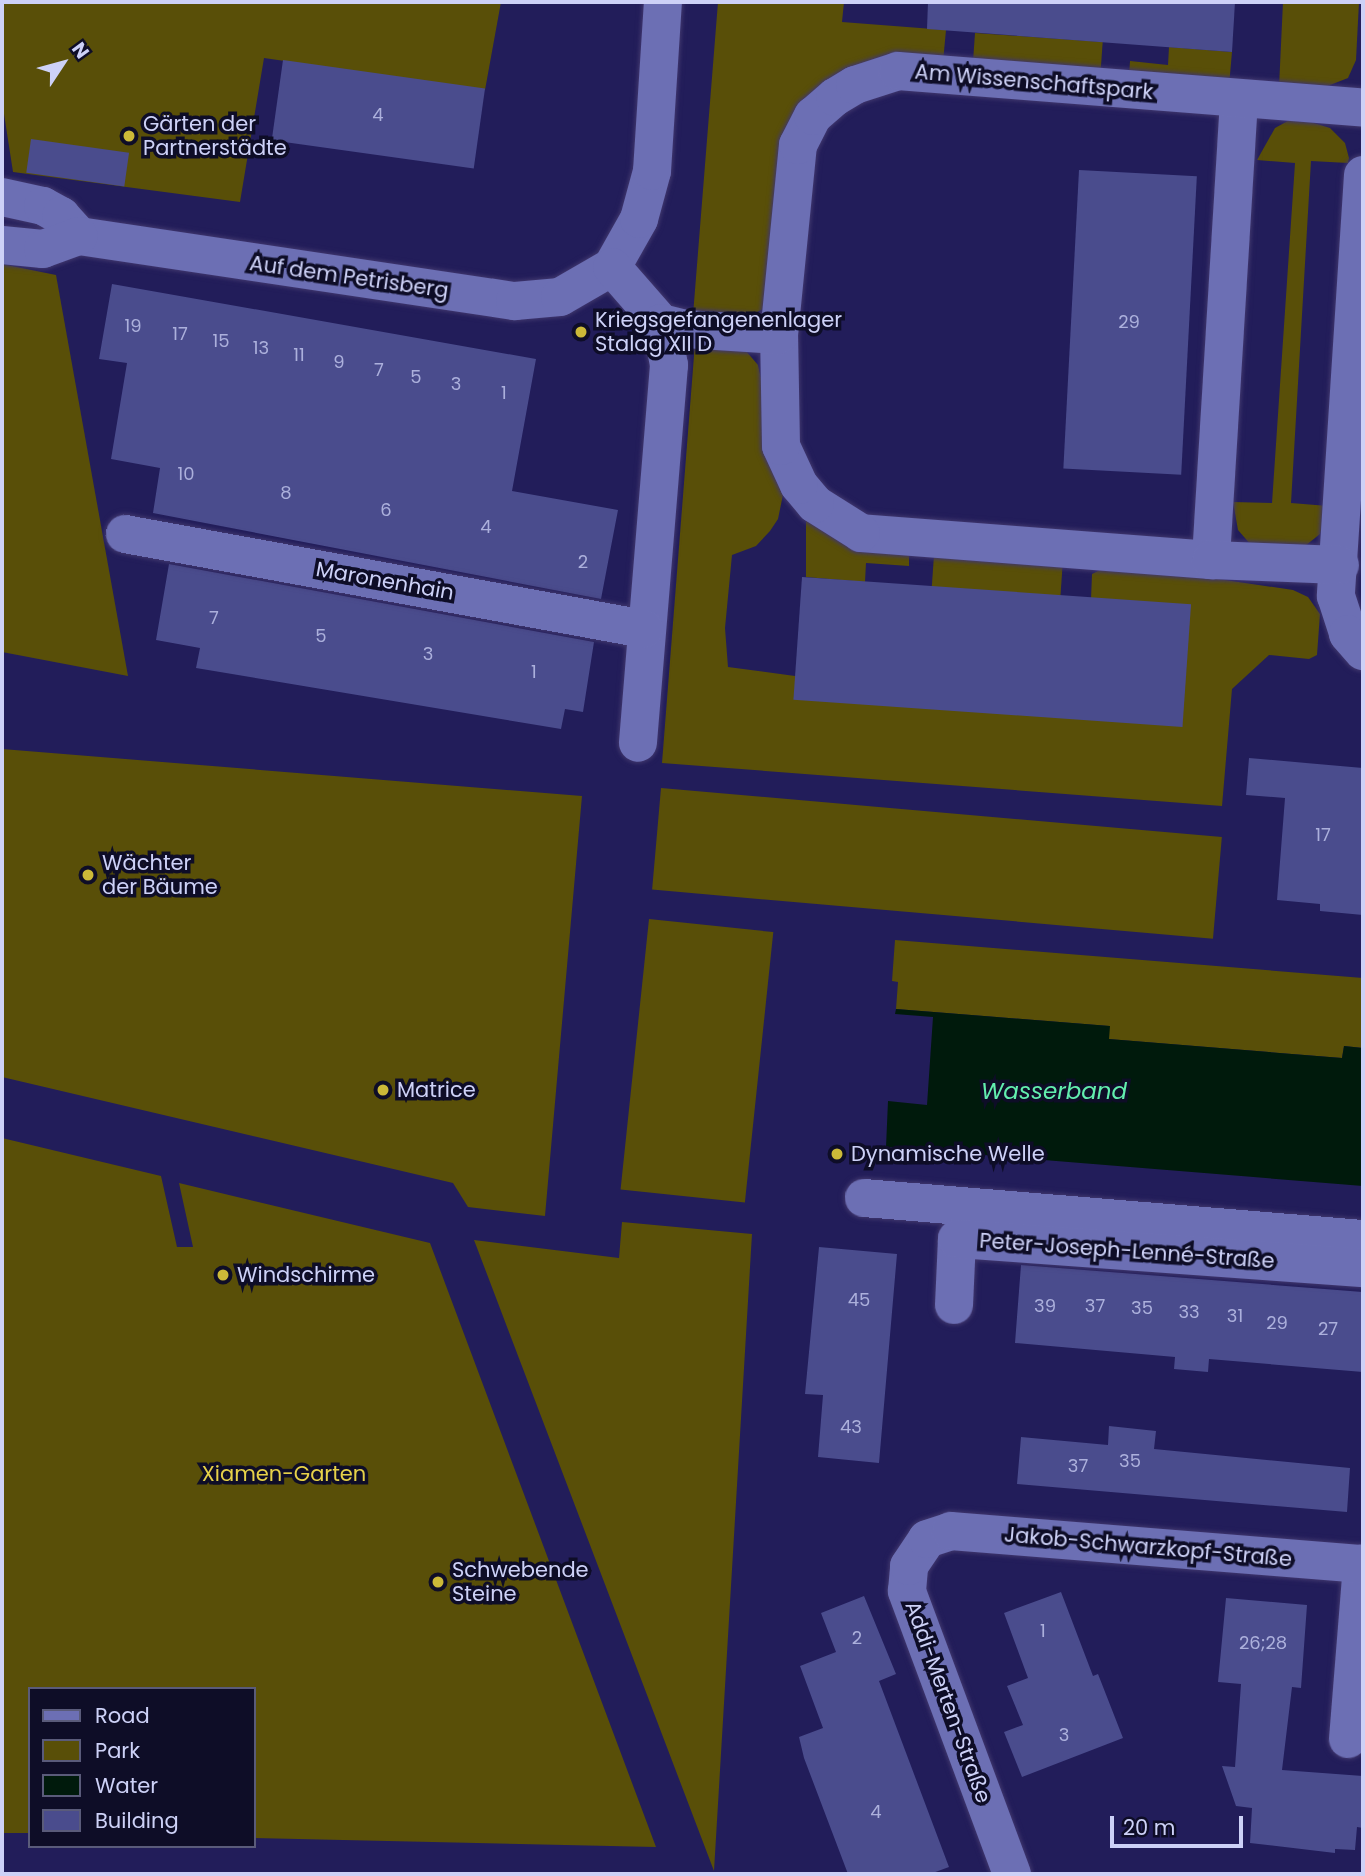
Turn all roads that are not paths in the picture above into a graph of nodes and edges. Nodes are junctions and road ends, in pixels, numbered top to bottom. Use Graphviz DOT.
graph roads {
  1 [pos="663,2"];
  2 [pos="1239,100"];
  3 [pos="1363,108"];
  4 [pos="1363,175"];
  5 [pos="2,198"];
  6 [pos="79,236"];
  7 [pos="2,246"];
  8 [pos="612,267"];
  9 [pos="661,323"];
  10 [pos="779,335"];
  11 [pos="125,534"];
  12 [pos="1211,560"];
  13 [pos="1340,565"];
  14 [pos="644,629"];
  15 [pos="1363,651"];
  16 [pos="638,743"];
  17 [pos="864,1198"];
  18 [pos="1363,1239"];
  19 [pos="1363,1268"];
  20 [pos="954,1305"];
  21 [pos="933,1535"];
  22 [pos="1363,1564"];
  23 [pos="1348,1739"];
  24 [pos="1012,1874"];
  1 -- 8 [label="street"];
  2 -- 3 [label="street, Am Wissenschaftspark"];
  2 -- 10 [label="street, Am Wissenschaftspark"];
  2 -- 12 [label="street"];
  4 -- 13 [label="street"];
  5 -- 6 [label="street"];
  6 -- 7 [label="street, Auf dem Petrisberg"];
  6 -- 8 [label="street, Auf dem Petrisberg"];
  8 -- 9 [label="street"];
  9 -- 10 [label="street"];
  9 -- 14 [label="street"];
  10 -- 12 [label="street, Am Wissenschaftspark"];
  11 -- 14 [label="street, Maronenhain"];
  12 -- 13 [label="street, Am Wissenschaftspark"];
  13 -- 15 [label="street"];
  14 -- 16 [label="street"];
  17 -- 18 [label="street"];
  19 -- 20 [label="street, Peter-Joseph-Lenné-Straße"];
  21 -- 22 [label="street, Jakob-Schwarzkopf-Straße"];
  21 -- 24 [label="street, Addi-Merten-Straße"];
  22 -- 23 [label="street, Jakob-Schwarzkopf-Straße"];
}
